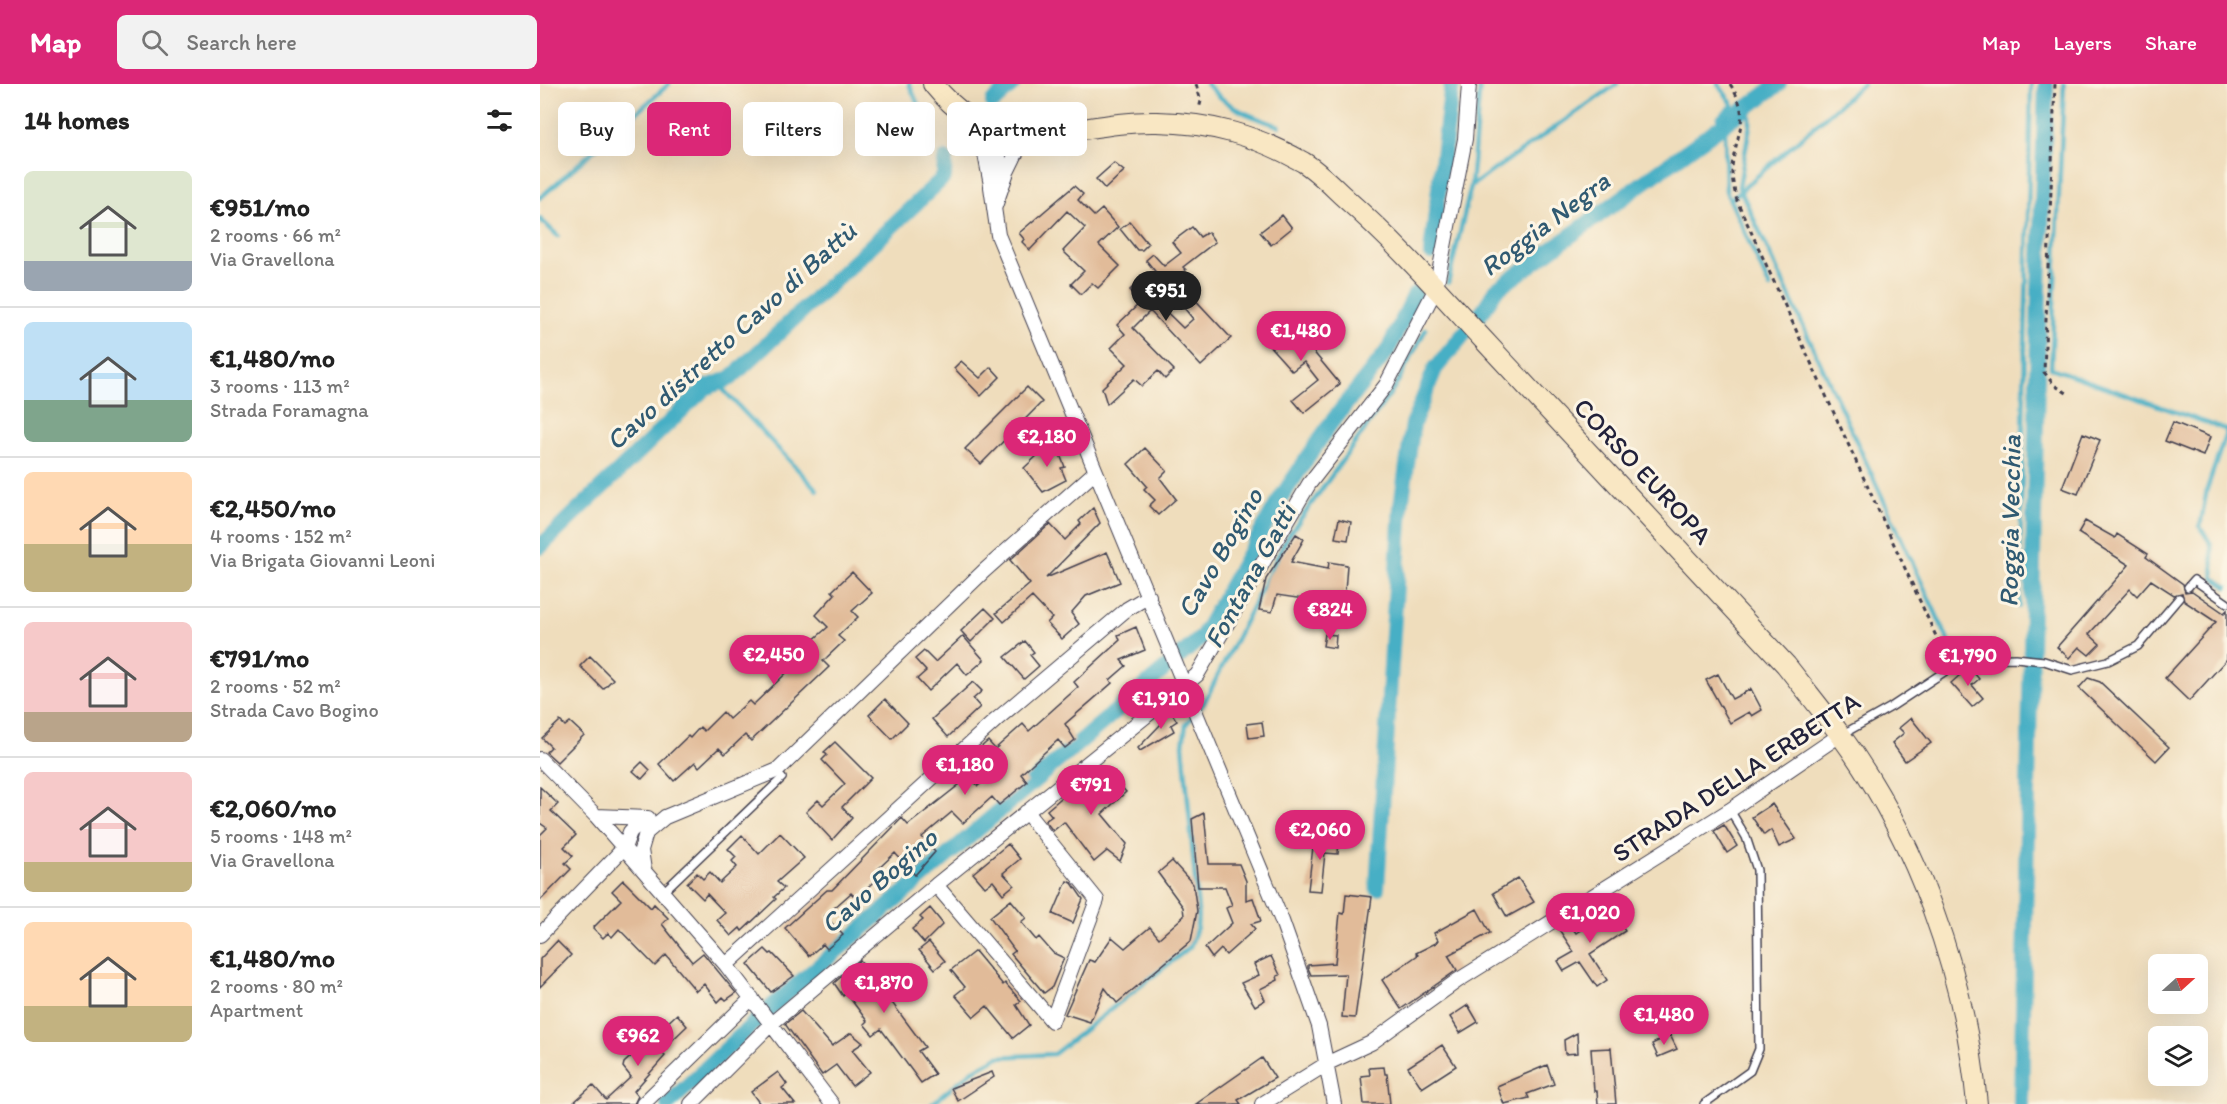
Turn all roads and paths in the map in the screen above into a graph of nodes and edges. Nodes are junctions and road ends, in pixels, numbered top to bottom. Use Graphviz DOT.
graph roads {
  1 [pos="933,84"];
  2 [pos="1196,84"];
  3 [pos="1469,84"];
  4 [pos="1730,84"];
  5 [pos="2055,84"];
  6 [pos="952,102"];
  7 [pos="1193,124"];
  8 [pos="1087,129"];
  9 [pos="985,156"];
  10 [pos="999,156"];
  11 [pos="1019,156"];
  12 [pos="991,187"];
  13 [pos="993,211"];
  14 [pos="1436,288"];
  15 [pos="2070,395"];
  16 [pos="1094,473"];
  17 [pos="2188,587"];
  18 [pos="1149,596"];
  19 [pos="2179,598"];
  20 [pos="2227,603"];
  21 [pos="1950,668"];
  22 [pos="1184,679"];
  23 [pos="1840,735"];
  24 [pos="540,761"];
  25 [pos="782,778"];
  26 [pos="1730,810"];
  27 [pos="1026,812"];
  28 [pos="596,816"];
  29 [pos="665,817"];
  30 [pos="644,818"];
  31 [pos="624,848"];
  32 [pos="644,870"];
  33 [pos="936,885"];
  34 [pos="663,892"];
  35 [pos="540,935"];
  36 [pos="726,965"];
  37 [pos="753,999"];
  38 [pos="771,1024"];
  39 [pos="1328,1064"];
  40 [pos="643,1104"];
  41 [pos="691,1104"];
  42 [pos="832,1104"];
  43 [pos="1262,1104"];
  44 [pos="1334,1104"];
  45 [pos="1704,1104"];
  46 [pos="1977,1104"];
  1 -- 6 [label="main road, CORSO EUROPA"];
  2 -- 7 [label="path"];
  3 -- 14 [label="street"];
  4 -- 21 [label="path"];
  5 -- 15 [label="path"];
  7 -- 8 [label="main road, CORSO EUROPA"];
  7 -- 14 [label="main road, CORSO EUROPA"];
  9 -- 12 [label="street"];
  10 -- 12 [label="street"];
  11 -- 13 [label="street"];
  12 -- 13 [label="street"];
  13 -- 16 [label="street"];
  14 -- 22 [label="street"];
  14 -- 23 [label="main road, CORSO EUROPA"];
  16 -- 18 [label="street"];
  16 -- 29 [label="street"];
  17 -- 20 [label="lane"];
  18 -- 22 [label="street"];
  18 -- 36 [label="street"];
  19 -- 21 [label="lane, STRADA DELLA ERBETTA"];
  21 -- 23 [label="lane, STRADA DELLA ERBETTA"];
  22 -- 27 [label="street"];
  22 -- 39 [label="street"];
  23 -- 26 [label="street, STRADA DELLA ERBETTA"];
  23 -- 46 [label="main road, CORSO EUROPA"];
  24 -- 28 [label="street"];
  25 -- 34 [label="lane"];
  26 -- 39 [label="street, STRADA DELLA ERBETTA"];
  26 -- 45 [label="lane"];
  27 -- 33 [label="street"];
  27 -- 33 [label="street"];
  28 -- 30 [label="street"];
  28 -- 31 [label="street"];
  29 -- 30 [label="street"];
  29 -- 32 [label="street"];
  30 -- 31 [label="street"];
  31 -- 32 [label="street"];
  31 -- 35 [label="street"];
  32 -- 34 [label="street"];
  33 -- 38 [label="street"];
  34 -- 36 [label="street"];
  36 -- 37 [label="street"];
  37 -- 38 [label="street"];
  37 -- 40 [label="street"];
  38 -- 41 [label="street"];
  38 -- 42 [label="street"];
  39 -- 43 [label="street, STRADA DELLA ERBETTA"];
  39 -- 44 [label="street"];
}
